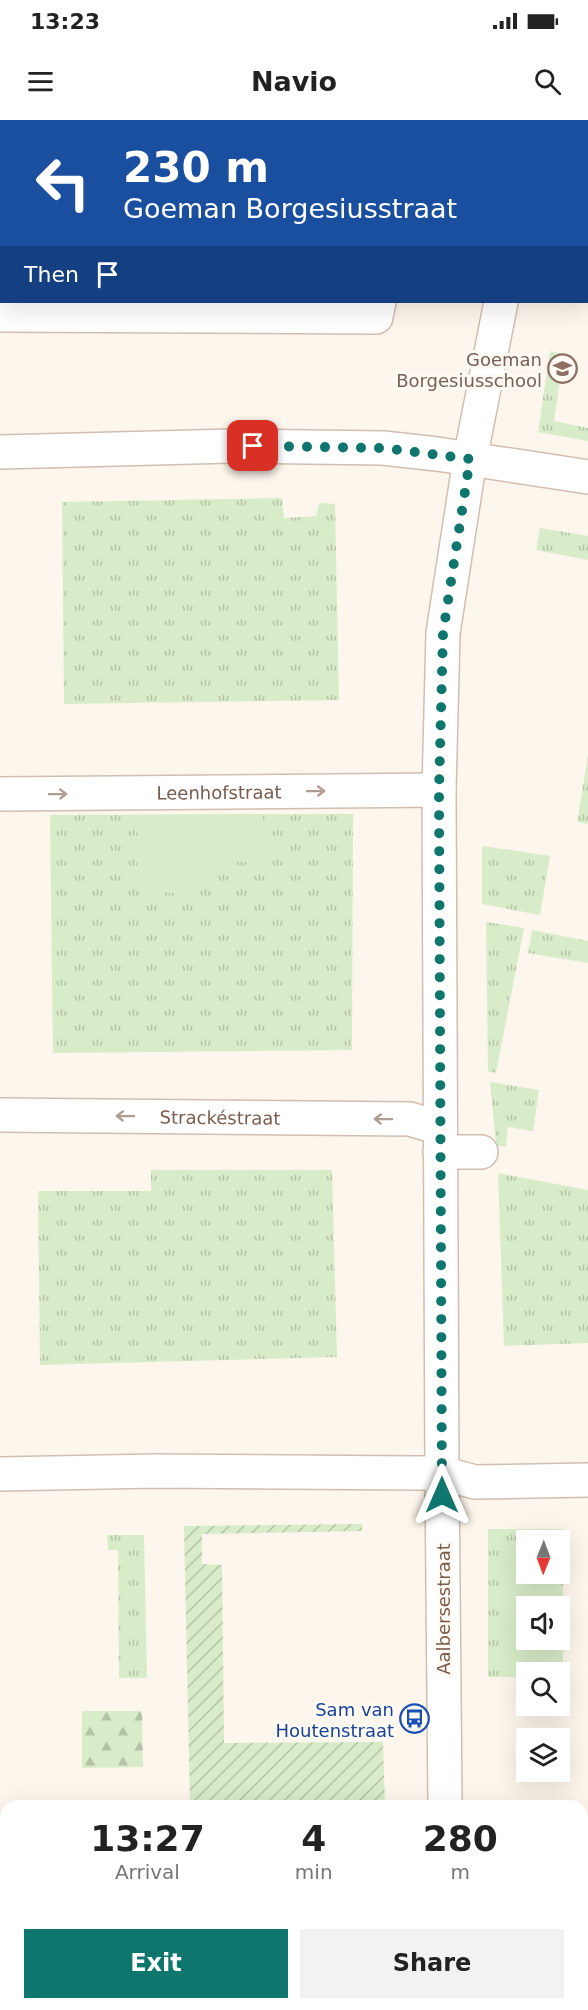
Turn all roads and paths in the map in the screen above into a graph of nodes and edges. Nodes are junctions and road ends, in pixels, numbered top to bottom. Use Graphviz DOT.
graph roads {
  1 [pos="379,303"];
  2 [pos="501,303"];
  3 [pos="0,315"];
  4 [pos="0,452"];
  5 [pos="470,459"];
  6 [pos="588,477"];
  7 [pos="439,790"];
  8 [pos="0,794"];
  9 [pos="0,1115"];
  10 [pos="440,1140"];
  11 [pos="481,1152"];
  12 [pos="442,1473"];
  13 [pos="0,1474"];
  14 [pos="588,1480"];
  15 [pos="445,1800"];
  1 -- 3 [label="street"];
  2 -- 5 [label="street, Aalbersestraat"];
  4 -- 5 [label="street"];
  5 -- 6 [label="street"];
  5 -- 7 [label="street, Aalbersestraat"];
  8 -- 7 [label="street, Leenhofstraat, one-way"];
  7 -- 10 [label="street, Aalbersestraat"];
  10 -- 9 [label="street, Strackéstraat, one-way"];
  10 -- 11 [label="street, Strackéstraat"];
  10 -- 12 [label="street, Aalbersestraat"];
  12 -- 13 [label="street"];
  12 -- 14 [label="street"];
  12 -- 15 [label="street, Aalbersestraat"];
}
